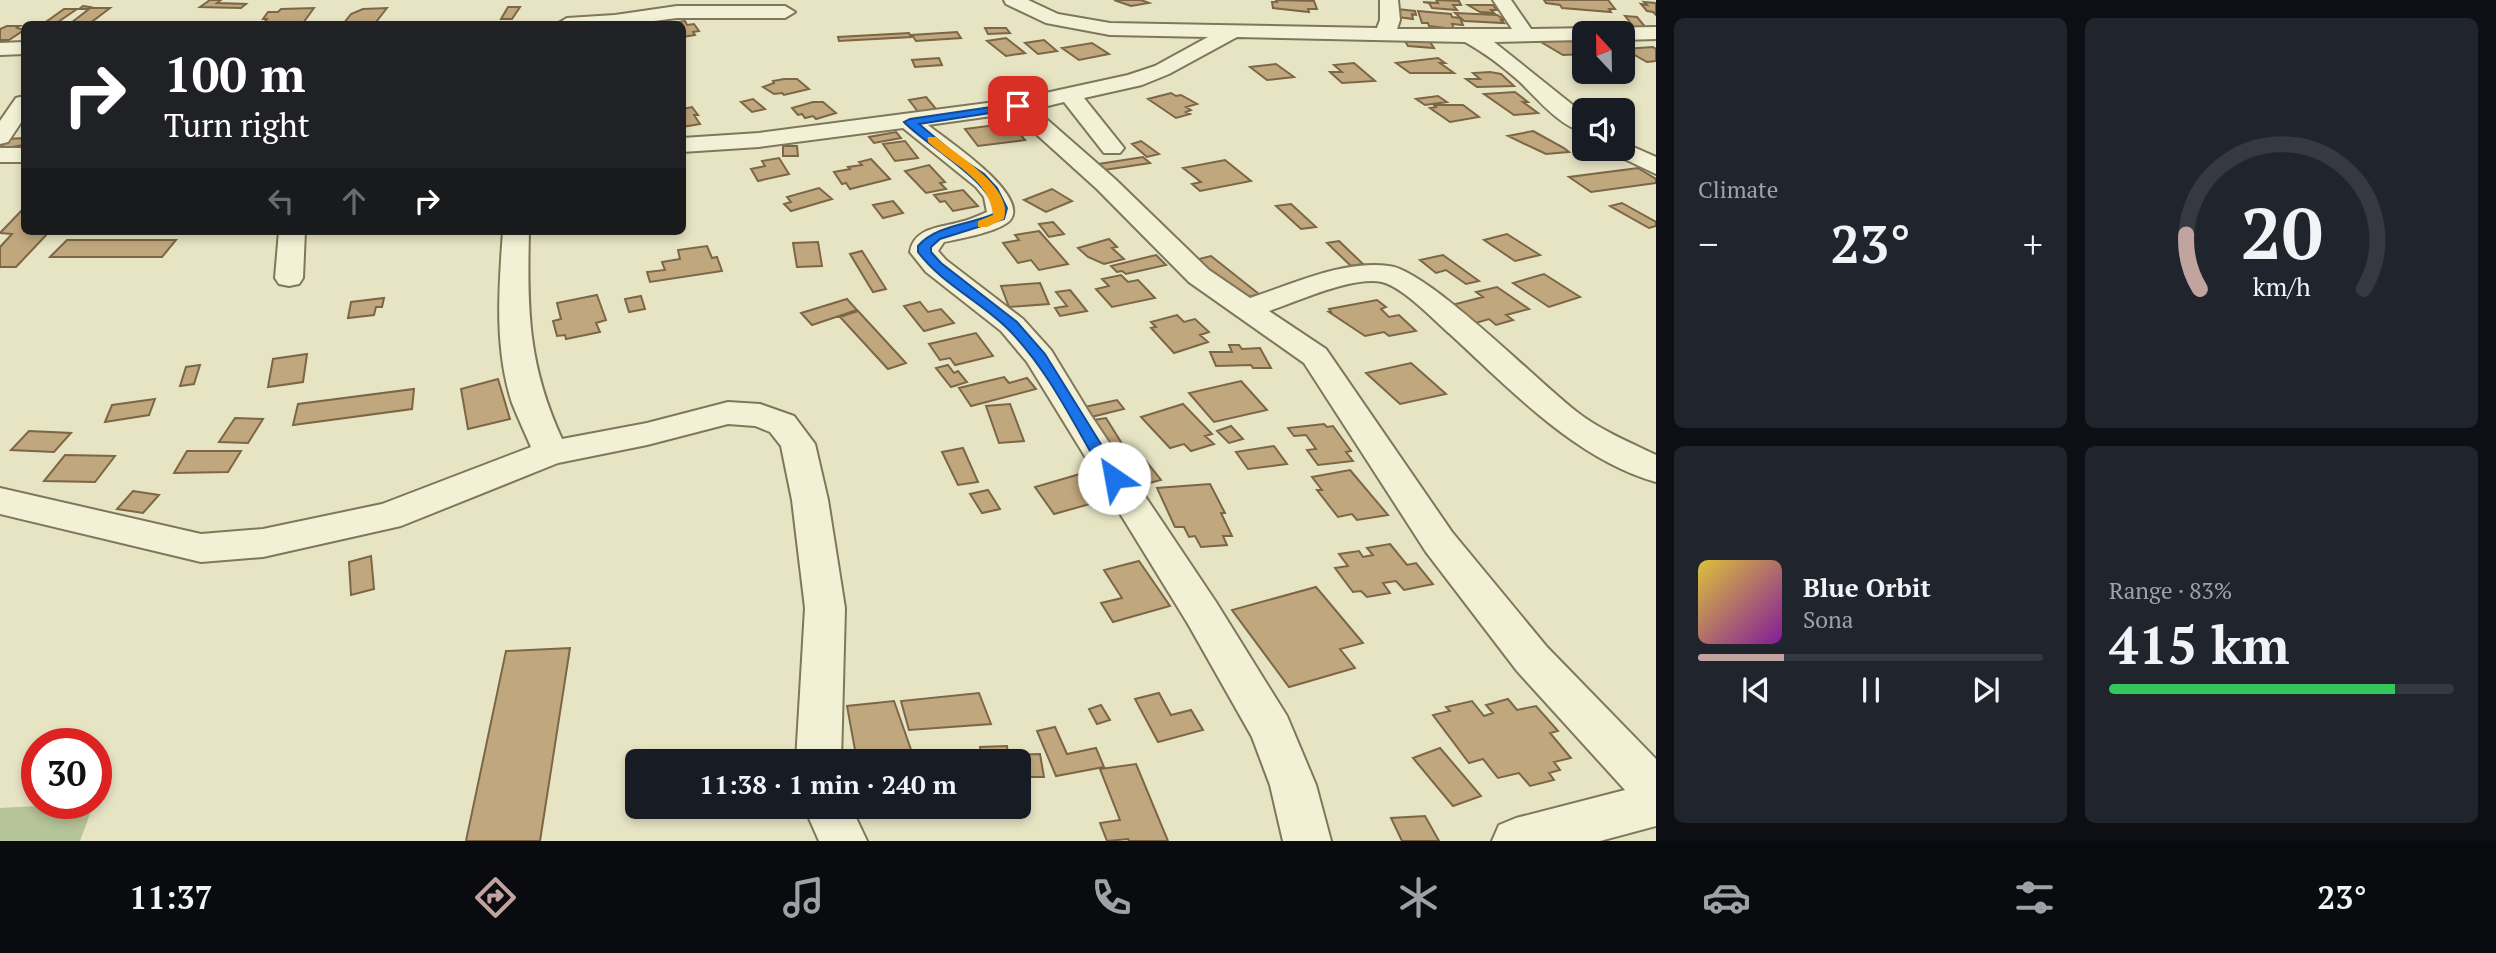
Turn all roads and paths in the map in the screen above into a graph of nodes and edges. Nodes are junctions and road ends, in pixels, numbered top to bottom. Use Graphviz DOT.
graph roads {
  1 [pos="1013,0"];
  2 [pos="1389,0"];
  3 [pos="1502,0"];
  4 [pos="785,12"];
  5 [pos="615,21"];
  6 [pos="1232,32"];
  7 [pos="1524,33"];
  8 [pos="1656,33"];
  9 [pos="1385,34"];
  10 [pos="1469,36"];
  11 [pos="21,48"];
  12 [pos="0,49"];
  13 [pos="1070,95"];
  14 [pos="1018,106"];
  15 [pos="21,107"];
  16 [pos="1572,117"];
  17 [pos="910,122"];
  18 [pos="0,137"];
  19 [pos="686,145"];
  20 [pos="1112,148"];
  21 [pos="0,155"];
  22 [pos="21,155"];
  23 [pos="1635,156"];
  24 [pos="1656,167"];
  25 [pos="292,235"];
  26 [pos="516,235"];
  27 [pos="289,278"];
  28 [pos="1244,309"];
  29 [pos="551,453"];
  30 [pos="1656,470"];
  31 [pos="0,500"];
  32 [pos="819,749"];
  33 [pos="1656,791"];
  34 [pos="1656,804"];
  35 [pos="833,819"];
  36 [pos="843,841"];
  37 [pos="1307,841"];
  38 [pos="1516,841"];
  1 -- 6 [label="street"];
  2 -- 9 [label="street"];
  3 -- 7 [label="street"];
  4 -- 5 [label="street"];
  6 -- 9 [label="street"];
  6 -- 13 [label="street"];
  7 -- 8 [label="street"];
  7 -- 10 [label="street"];
  9 -- 10 [label="street"];
  10 -- 16 [label="street"];
  11 -- 12 [label="street"];
  13 -- 14 [label="street"];
  13 -- 20 [label="street"];
  14 -- 17 [label="street"];
  14 -- 28 [label="street"];
  15 -- 18 [label="street"];
  17 -- 19 [label="street"];
  17 -- 37 [label="street"];
  21 -- 22 [label="street"];
  23 -- 24 [label="street"];
  25 -- 27 [label="street"];
  26 -- 29 [label="street"];
  28 -- 30 [label="street"];
  28 -- 33 [label="street"];
  29 -- 31 [label="street"];
  29 -- 32 [label="street"];
  34 -- 38 [label="street"];
  35 -- 36 [label="street"];
}
